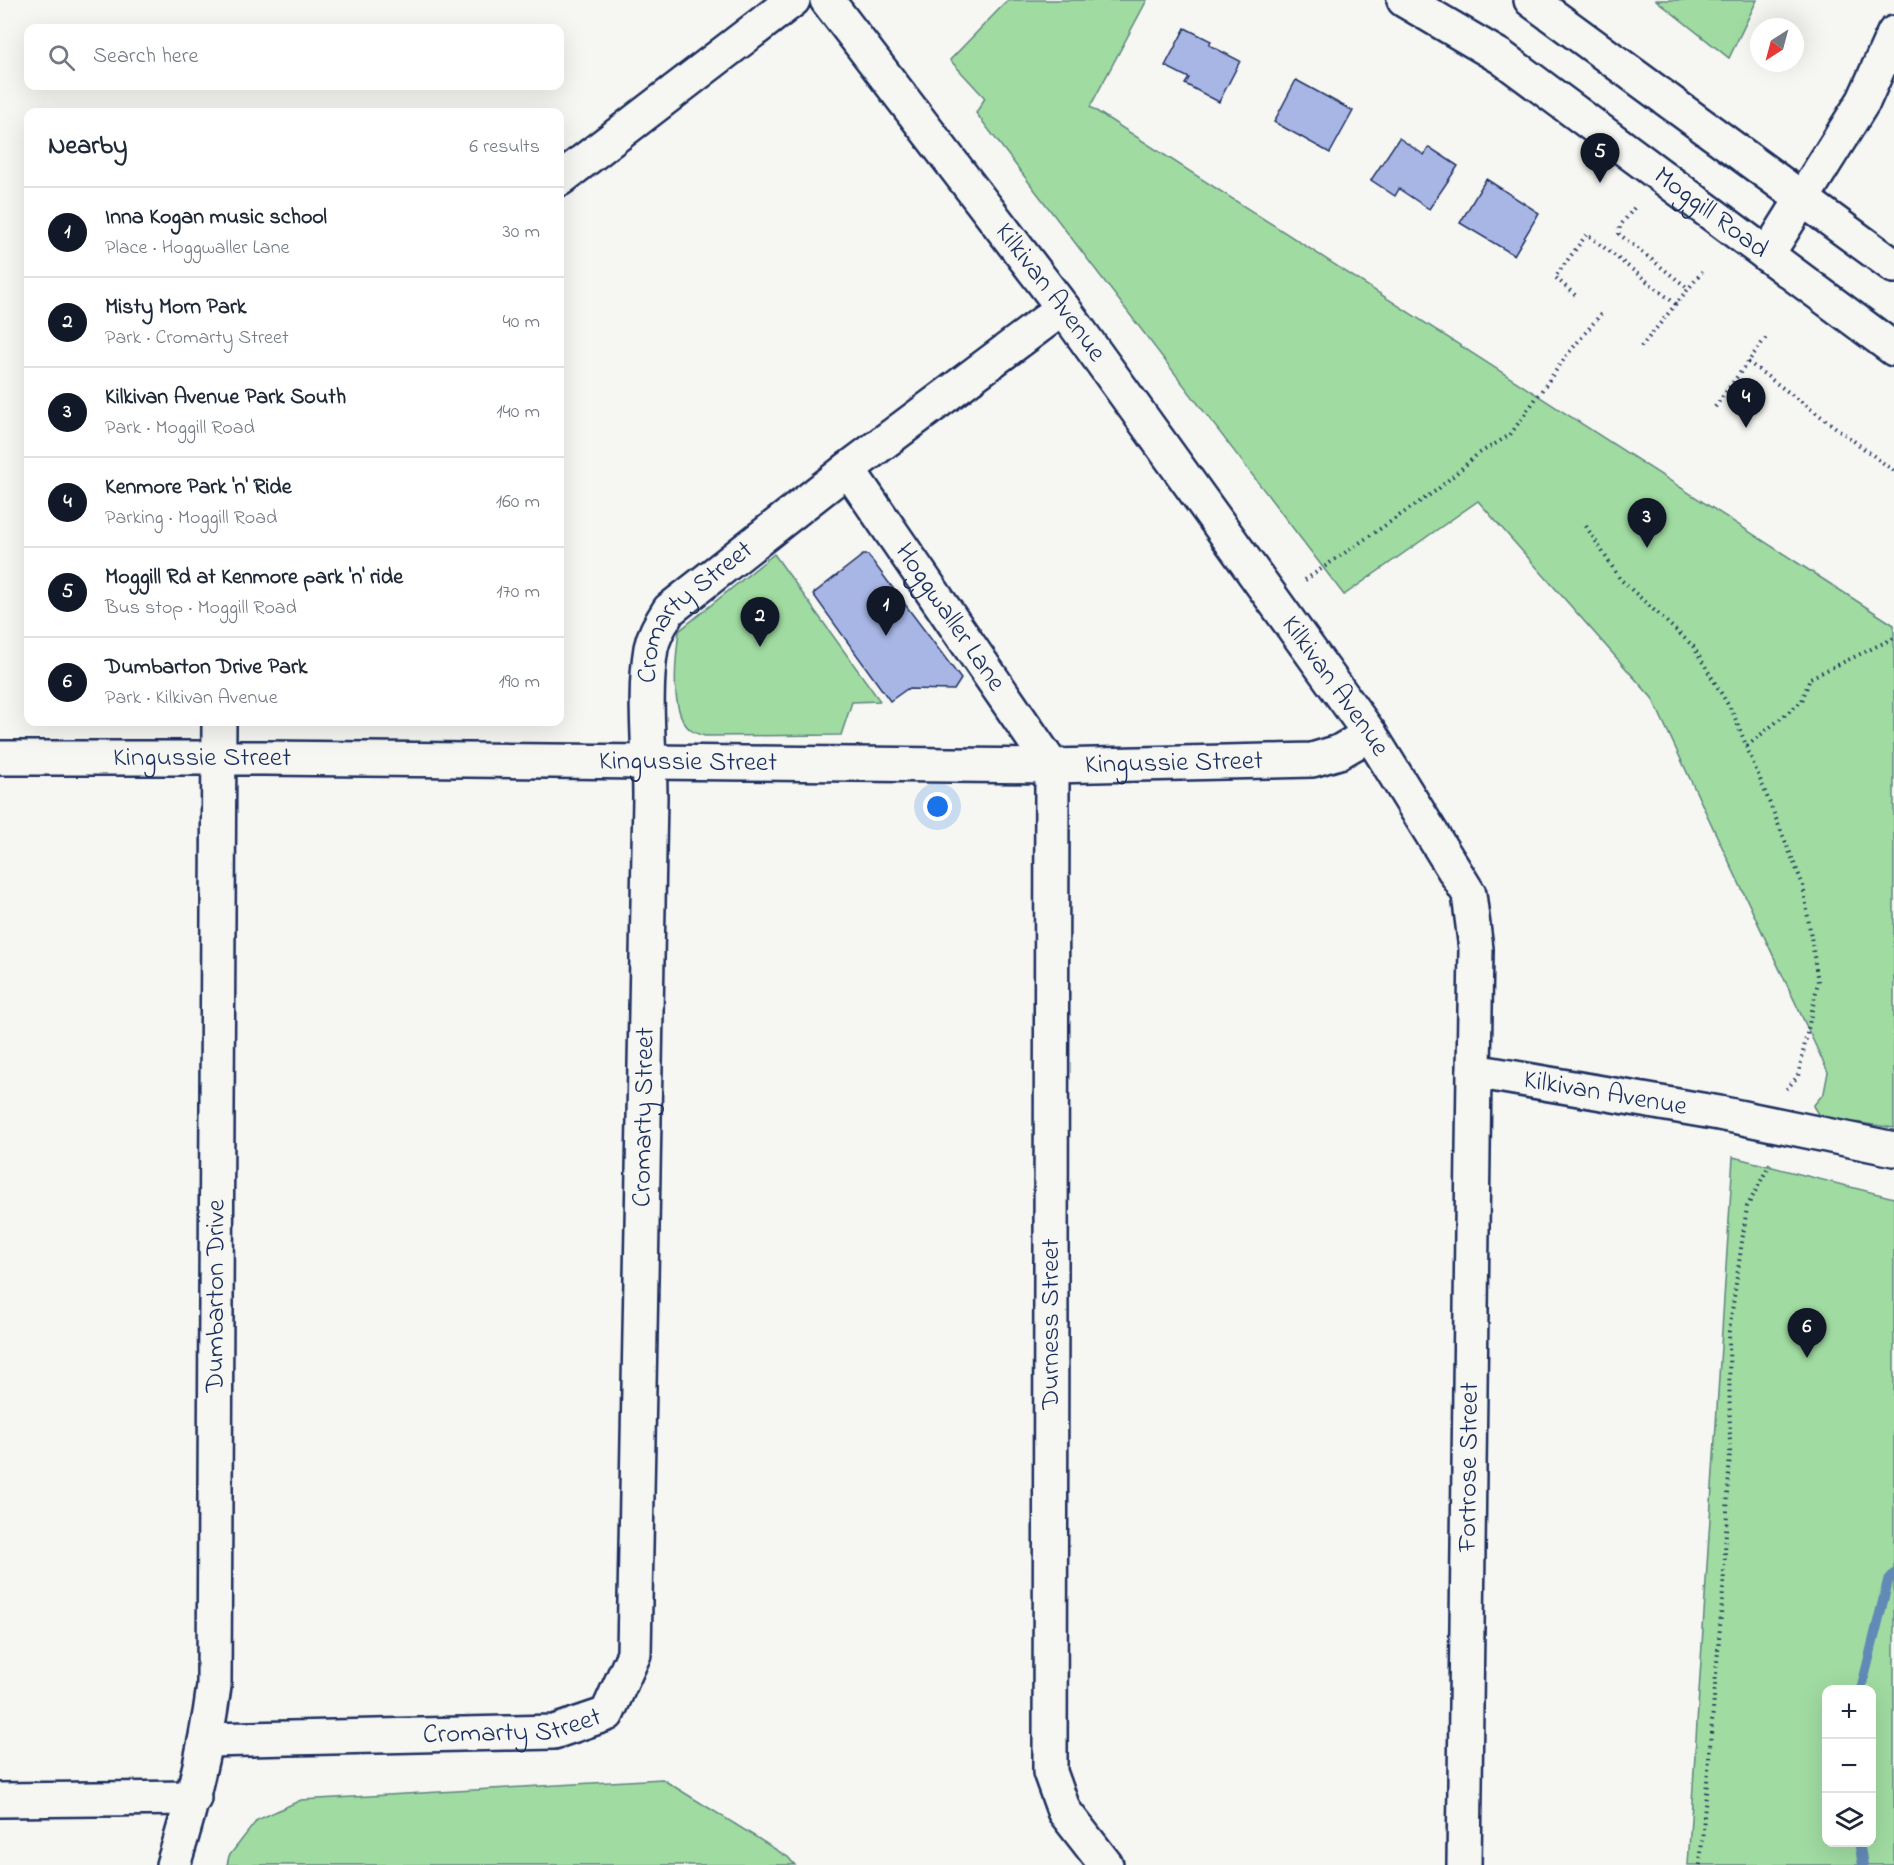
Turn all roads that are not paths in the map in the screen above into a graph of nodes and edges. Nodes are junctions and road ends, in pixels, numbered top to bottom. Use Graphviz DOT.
graph roads {
  1 [pos="793,0"];
  2 [pos="827,0"];
  3 [pos="1404,0"];
  4 [pos="1530,0"];
  5 [pos="1894,33"];
  6 [pos="564,176"];
  7 [pos="1803,197"];
  8 [pos="1767,255"];
  9 [pos="1894,266"];
  10 [pos="1063,308"];
  11 [pos="1894,349"];
  12 [pos="848,469"];
  13 [pos="219,726"];
  14 [pos="1370,734"];
  15 [pos="0,758"];
  16 [pos="219,759"];
  17 [pos="650,761"];
  18 [pos="1052,766"];
  19 [pos="1474,1071"];
  20 [pos="1894,1149"];
  21 [pos="207,1740"];
  22 [pos="194,1798"];
  23 [pos="0,1800"];
  24 [pos="173,1865"];
  25 [pos="1106,1865"];
  26 [pos="1464,1865"];
  1 -- 6 [label="street"];
  2 -- 10 [label="street, Kilkivan Avenue"];
  3 -- 8 [label="street, Moggill Road"];
  4 -- 7 [label="street"];
  5 -- 7 [label="street"];
  7 -- 8 [label="street"];
  7 -- 9 [label="street"];
  8 -- 11 [label="street, Moggill Road"];
  10 -- 12 [label="street, Cromarty Street"];
  10 -- 14 [label="street, Kilkivan Avenue"];
  12 -- 17 [label="street, Cromarty Street"];
  12 -- 18 [label="street, Hoggwaller Lane"];
  13 -- 16 [label="street, Dumbarton Drive"];
  14 -- 18 [label="street, Kingussie Street"];
  14 -- 19 [label="street, Kilkivan Avenue"];
  15 -- 16 [label="street, Kingussie Street"];
  16 -- 17 [label="street, Kingussie Street"];
  16 -- 21 [label="street, Dumbarton Drive"];
  17 -- 18 [label="street, Kingussie Street"];
  17 -- 21 [label="street, Cromarty Street"];
  18 -- 25 [label="street, Durness Street"];
  19 -- 20 [label="street, Kilkivan Avenue"];
  19 -- 26 [label="street, Fortrose Street"];
  21 -- 22 [label="street, Dumbarton Drive"];
  22 -- 23 [label="street"];
  22 -- 24 [label="street, Dumbarton Drive"];
}
